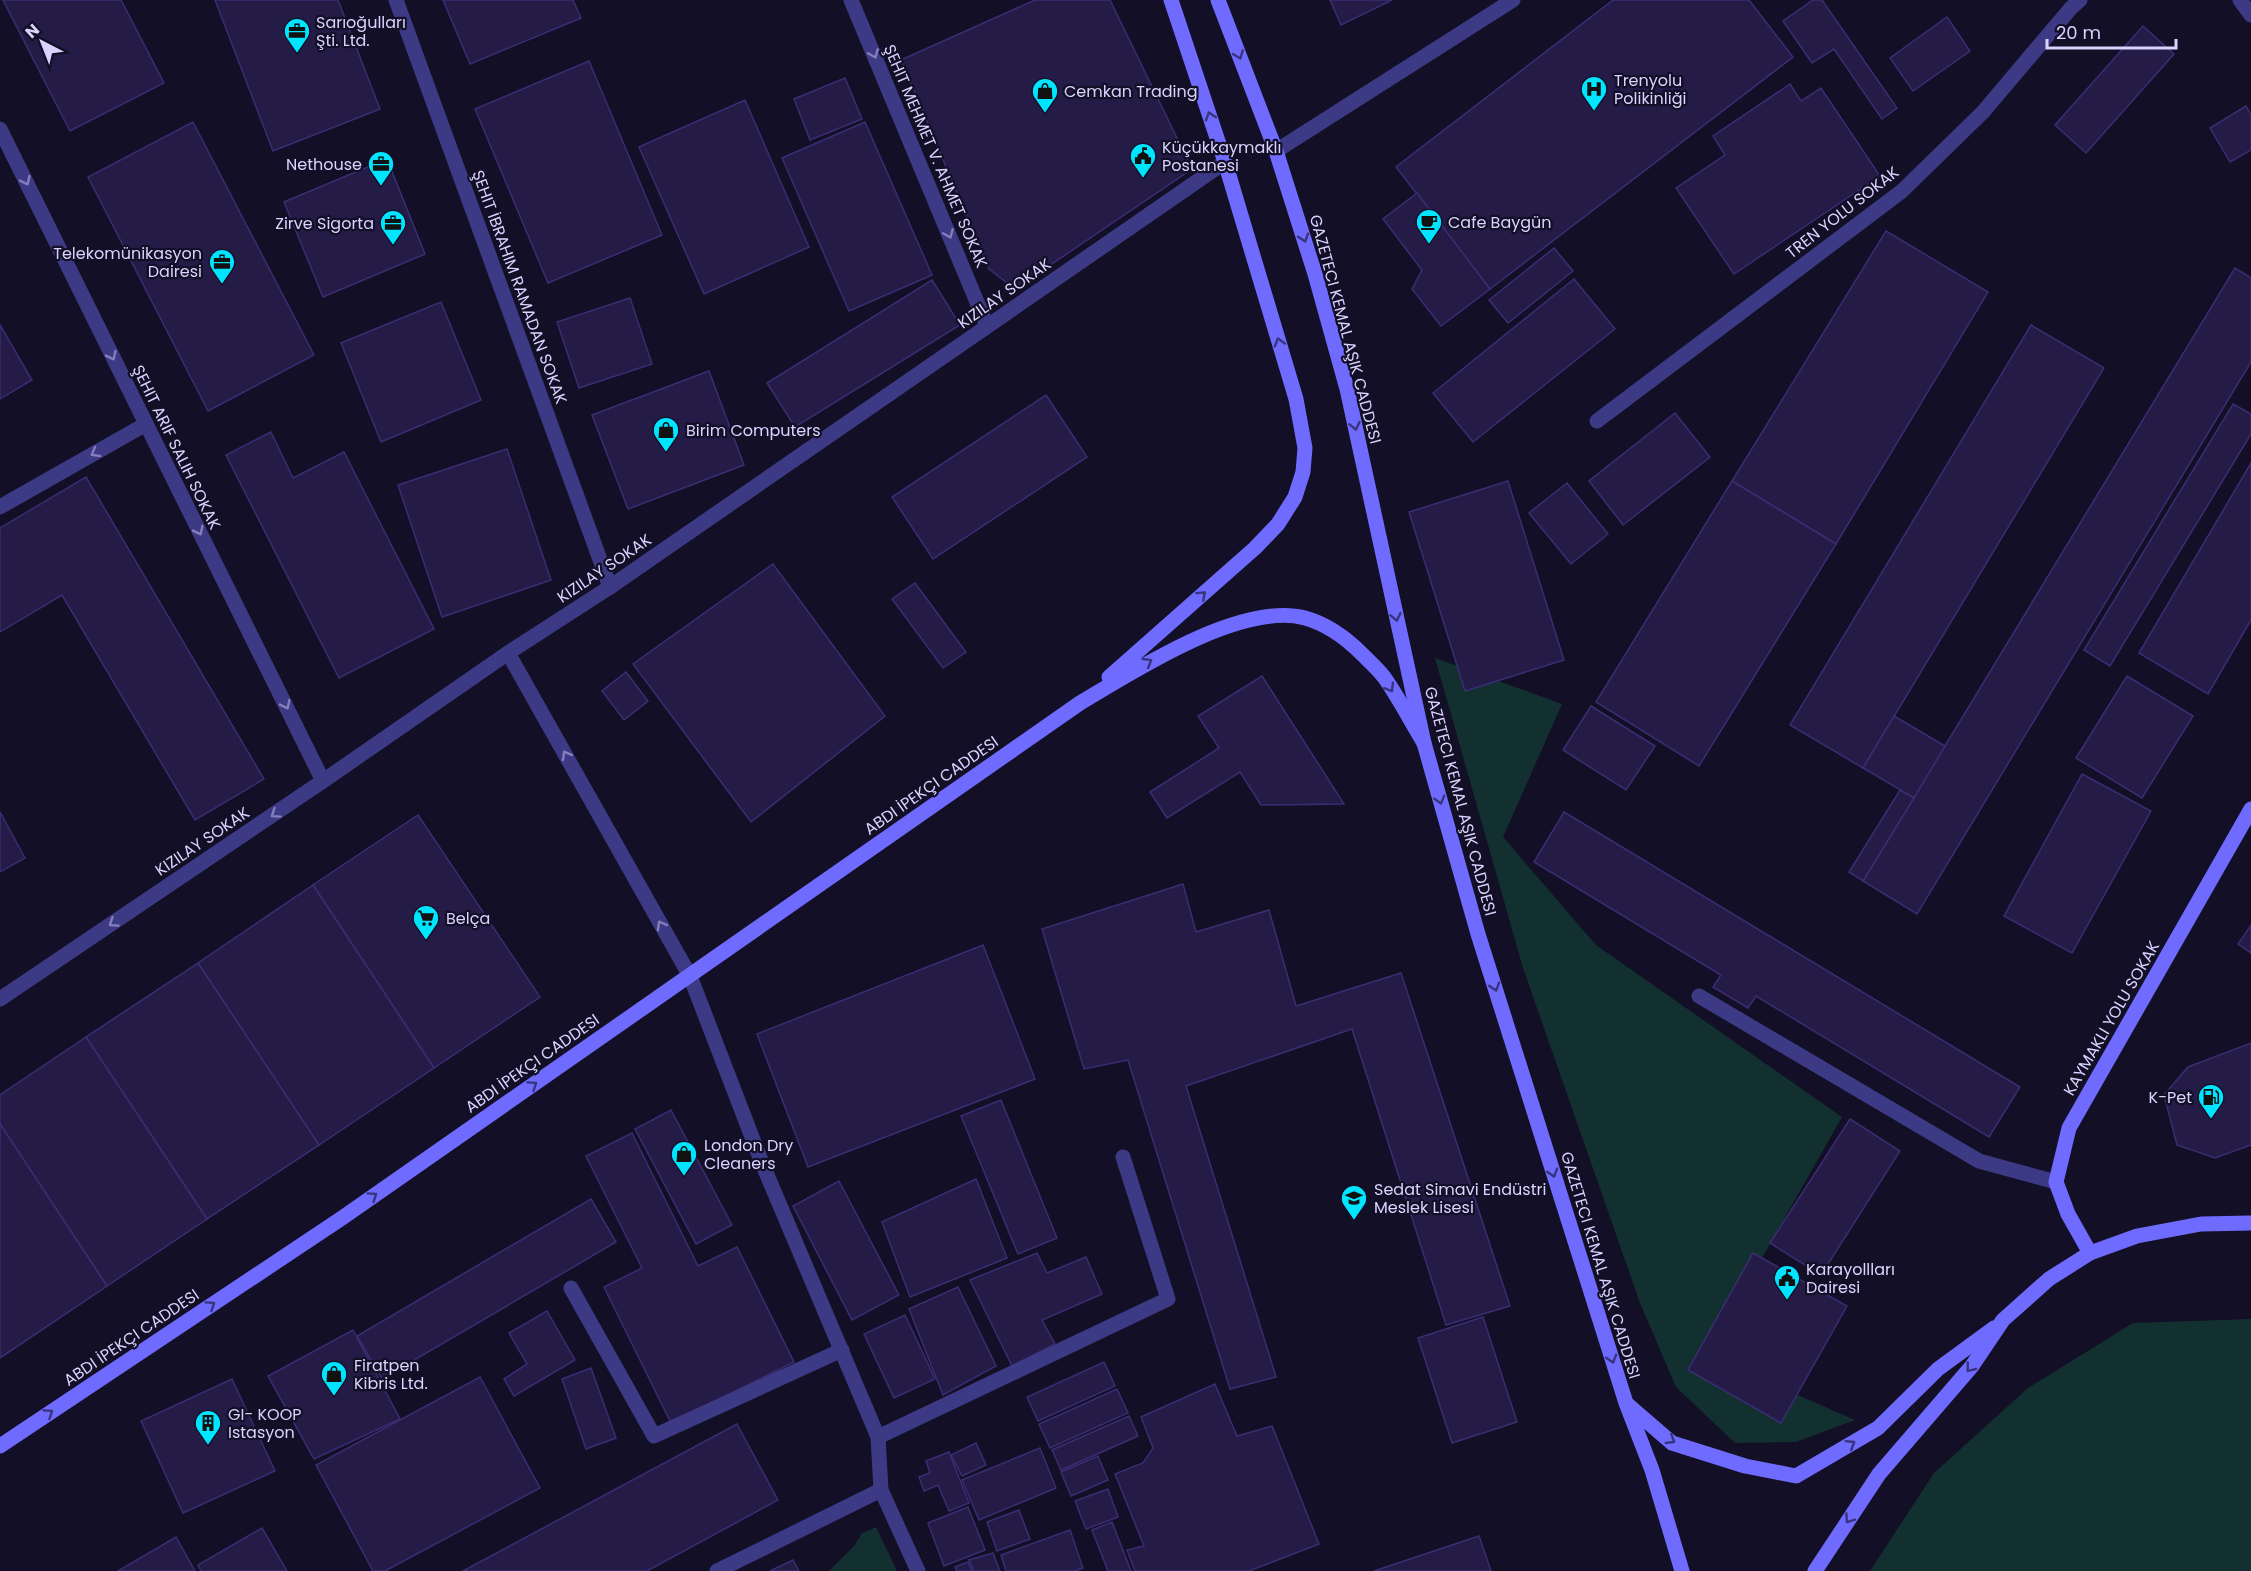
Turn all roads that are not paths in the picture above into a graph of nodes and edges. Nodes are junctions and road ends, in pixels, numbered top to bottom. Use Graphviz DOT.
graph roads {
  1 [pos="396,0"];
  2 [pos="851,0"];
  3 [pos="1171,0"];
  4 [pos="1218,0"];
  5 [pos="1513,0"];
  6 [pos="2080,0"];
  7 [pos="2240,0"];
  8 [pos="2251,15"];
  9 [pos="0,129"];
  10 [pos="1276,151"];
  11 [pos="1225,162"];
  12 [pos="987,327"];
  13 [pos="1597,421"];
  14 [pos="146,424"];
  15 [pos="0,507"];
  16 [pos="610,586"];
  17 [pos="508,653"];
  18 [pos="1080,703"];
  19 [pos="1424,743"];
  20 [pos="323,781"];
  21 [pos="2251,809"];
  22 [pos="690,976"];
  23 [pos="1699,996"];
  24 [pos="0,999"];
  25 [pos="1123,1156"];
  26 [pos="2056,1182"];
  27 [pos="2251,1223"];
  28 [pos="2090,1253"];
  29 [pos="571,1288"];
  30 [pos="2003,1320"];
  31 [pos="842,1350"];
  32 [pos="1626,1403"];
  33 [pos="878,1437"];
  34 [pos="0,1446"];
  35 [pos="881,1490"];
  36 [pos="717,1571"];
  37 [pos="918,1571"];
  38 [pos="1682,1571"];
  39 [pos="1815,1571"];
  1 -- 16 [label="street, ŞEHIT İBRAHIM RAMADAN SOKAK"];
  2 -- 12 [label="street, ŞEHIT MEHMET V. AHMET SOKAK, one-way"];
  11 -- 3 [label="main road, ABDI İPEKÇI CADDESI, one-way"];
  4 -- 10 [label="main road, one-way"];
  5 -- 10 [label="street"];
  6 -- 13 [label="street, TREN YOLU SOKAK"];
  7 -- 8 [label="street"];
  9 -- 14 [label="street, ŞEHIT ARIF SALIH SOKAK, one-way"];
  10 -- 19 [label="main road, one-way"];
  11 -- 12 [label="street"];
  18 -- 11 [label="main road, ABDI İPEKÇI CADDESI, one-way"];
  12 -- 16 [label="street"];
  14 -- 15 [label="street, one-way"];
  14 -- 20 [label="street, ŞEHIT ARIF SALIH SOKAK, one-way"];
  16 -- 17 [label="street"];
  17 -- 20 [label="street"];
  22 -- 17 [label="street, one-way"];
  18 -- 19 [label="main road, ABDI İPEKÇI CADDESI, one-way"];
  18 -- 22 [label="main road, ABDI İPEKÇI CADDESI"];
  19 -- 32 [label="main road, one-way"];
  20 -- 24 [label="street, one-way"];
  21 -- 26 [label="main road"];
  22 -- 31 [label="street"];
  34 -- 22 [label="main road, ABDI İPEKÇI CADDESI, one-way"];
  23 -- 26 [label="street"];
  25 -- 33 [label="street"];
  26 -- 28 [label="main road"];
  27 -- 28 [label="main road"];
  28 -- 30 [label="main road"];
  29 -- 31 [label="street"];
  32 -- 30 [label="main road, one-way"];
  30 -- 39 [label="main road, one-way"];
  31 -- 33 [label="street"];
  32 -- 38 [label="main road"];
  33 -- 35 [label="street"];
  35 -- 36 [label="street"];
  35 -- 37 [label="street"];
}
